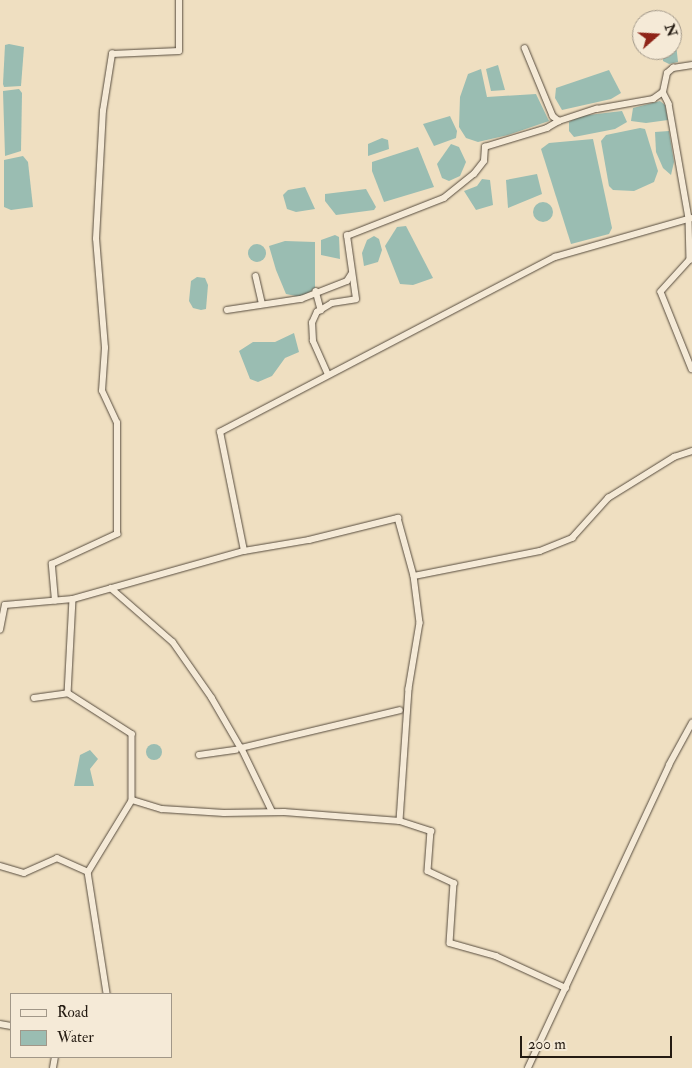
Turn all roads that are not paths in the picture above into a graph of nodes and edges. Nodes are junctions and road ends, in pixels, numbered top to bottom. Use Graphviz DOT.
graph roads {
  1 [pos="179,0"];
  2 [pos="525,48"];
  3 [pos="692,65"];
  4 [pos="663,92"];
  5 [pos="559,120"];
  6 [pos="690,219"];
  7 [pos="352,273"];
  8 [pos="256,276"];
  9 [pos="316,291"];
  10 [pos="262,302"];
  11 [pos="227,310"];
  12 [pos="321,310"];
  13 [pos="692,369"];
  14 [pos="328,374"];
  15 [pos="692,451"];
  16 [pos="244,551"];
  17 [pos="414,576"];
  18 [pos="111,588"];
  19 [pos="73,599"];
  20 [pos="54,600"];
  21 [pos="0,630"];
  22 [pos="68,693"];
  23 [pos="34,698"];
  24 [pos="400,710"];
  25 [pos="692,723"];
  26 [pos="238,749"];
  27 [pos="199,755"];
  28 [pos="132,800"];
  29 [pos="272,812"];
  30 [pos="400,820"];
  31 [pos="0,866"];
  32 [pos="88,872"];
  33 [pos="566,988"];
  34 [pos="107,993"];
  35 [pos="528,1068"];
  1 -- 20 [label="street"];
  2 -- 5 [label="street"];
  3 -- 4 [label="street"];
  4 -- 5 [label="street"];
  4 -- 6 [label="street"];
  5 -- 7 [label="street"];
  6 -- 13 [label="street"];
  6 -- 14 [label="street"];
  7 -- 9 [label="street"];
  7 -- 12 [label="street"];
  8 -- 10 [label="street"];
  9 -- 10 [label="street"];
  9 -- 12 [label="street"];
  10 -- 11 [label="street"];
  12 -- 14 [label="street"];
  14 -- 16 [label="street"];
  15 -- 17 [label="street"];
  16 -- 17 [label="street"];
  16 -- 18 [label="street"];
  17 -- 30 [label="street"];
  18 -- 19 [label="street"];
  18 -- 26 [label="street"];
  19 -- 20 [label="street"];
  19 -- 22 [label="street"];
  20 -- 21 [label="street"];
  22 -- 23 [label="street"];
  22 -- 28 [label="street"];
  24 -- 26 [label="street"];
  25 -- 33 [label="street"];
  26 -- 27 [label="street"];
  26 -- 29 [label="street"];
  28 -- 29 [label="street"];
  28 -- 32 [label="street"];
  29 -- 30 [label="street"];
  30 -- 33 [label="street"];
  31 -- 32 [label="street"];
  32 -- 34 [label="street"];
  33 -- 35 [label="street"];
}
